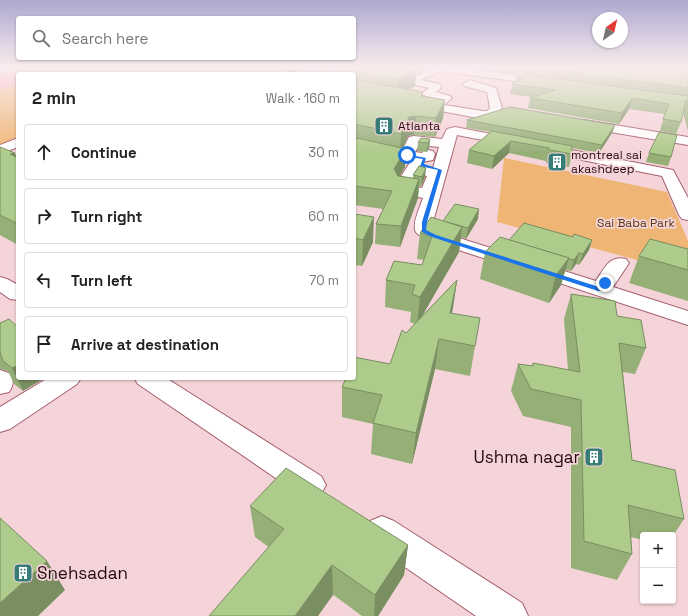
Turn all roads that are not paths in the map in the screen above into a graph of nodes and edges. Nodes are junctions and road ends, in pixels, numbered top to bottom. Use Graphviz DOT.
graph roads {
  1 [pos="441,97"];
  2 [pos="493,97"];
  3 [pos="420,104"];
  4 [pos="434,107"];
  5 [pos="571,122"];
  6 [pos="688,141"];
  7 [pos="16,143"];
  8 [pos="0,150"];
  9 [pos="396,159"];
  10 [pos="430,163"];
  11 [pos="688,215"];
  12 [pos="619,264"];
  13 [pos="604,285"];
  14 [pos="688,308"];
  15 [pos="688,318"];
  16 [pos="0,379"];
  17 [pos="65,380"];
  18 [pos="150,380"];
  19 [pos="0,385"];
  20 [pos="0,421"];
  21 [pos="330,498"];
  22 [pos="357,516"];
  23 [pos="509,616"];
  1 -- 4 [label="street"];
  2 -- 4 [label="street"];
  3 -- 4 [label="street"];
  5 -- 6 [label="street"];
  7 -- 8 [label="street"];
  9 -- 10 [label="street"];
  10 -- 11 [label="street"];
  10 -- 13 [label="street"];
  12 -- 13 [label="street"];
  13 -- 14 [label="street"];
  13 -- 15 [label="street"];
  16 -- 19 [label="street"];
  17 -- 20 [label="street"];
  18 -- 21 [label="street"];
  22 -- 23 [label="street"];
}
